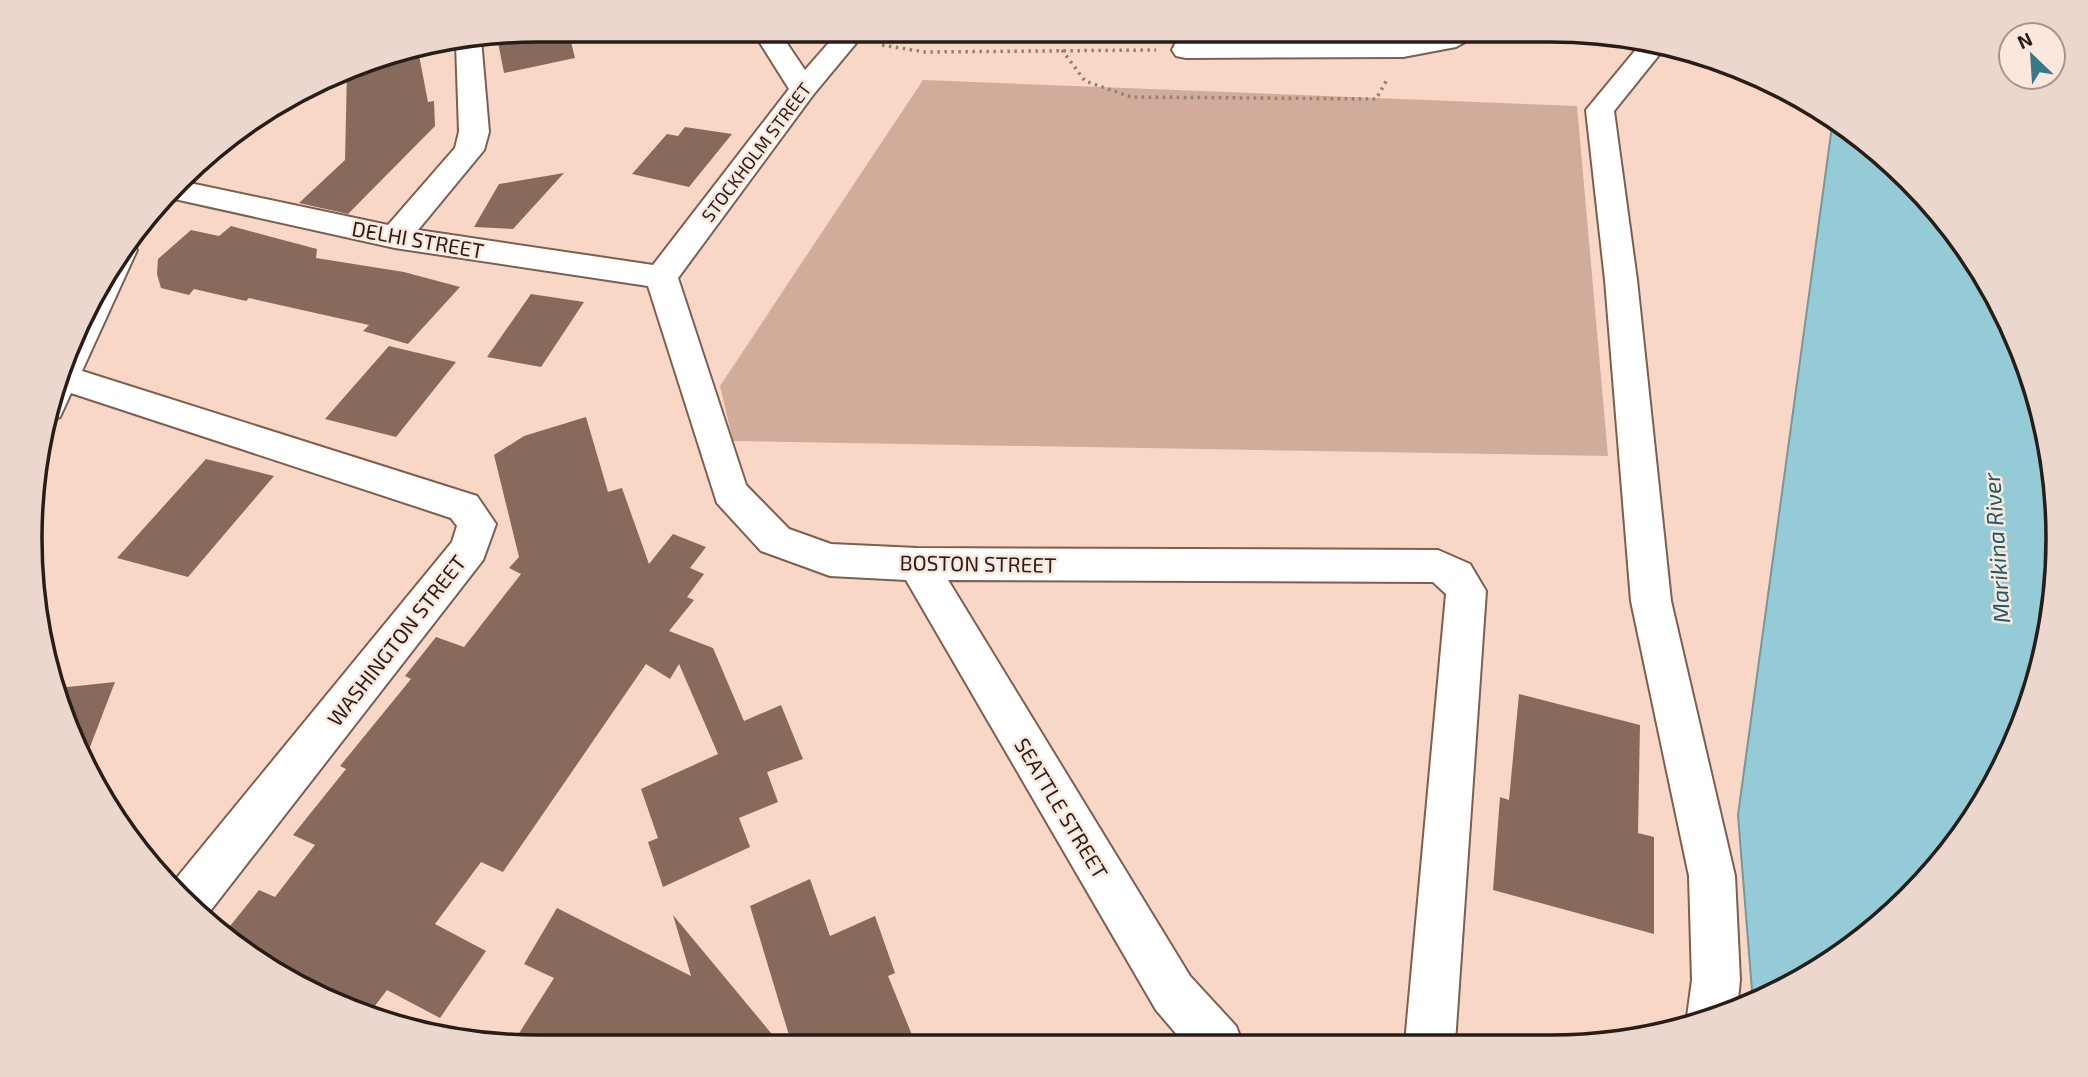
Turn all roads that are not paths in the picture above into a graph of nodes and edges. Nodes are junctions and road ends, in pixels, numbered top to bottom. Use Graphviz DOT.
graph roads {
  1 [pos="773,42"];
  2 [pos="843,42"];
  3 [pos="1238,42"];
  4 [pos="1441,42"];
  5 [pos="469,47"];
  6 [pos="1647,52"];
  7 [pos="803,89"];
  8 [pos="183,191"];
  9 [pos="395,237"];
  10 [pos="661,277"];
  11 [pos="65,390"];
  12 [pos="917,564"];
  13 [pos="193,895"];
  14 [pos="1713,1007"];
  15 [pos="1210,1035"];
  16 [pos="1431,1035"];
  1 -- 7 [label="street"];
  2 -- 7 [label="street, STOCKHOLM STREET"];
  3 -- 4 [label="street"];
  5 -- 9 [label="street"];
  6 -- 14 [label="street"];
  7 -- 10 [label="street, STOCKHOLM STREET"];
  8 -- 9 [label="street, DELHI STREET"];
  9 -- 10 [label="street, DELHI STREET"];
  10 -- 12 [label="street, BOSTON STREET"];
  11 -- 13 [label="street, WASHINGTON STREET"];
  12 -- 15 [label="street, SEATTLE STREET"];
  12 -- 16 [label="street, BOSTON STREET"];
}
